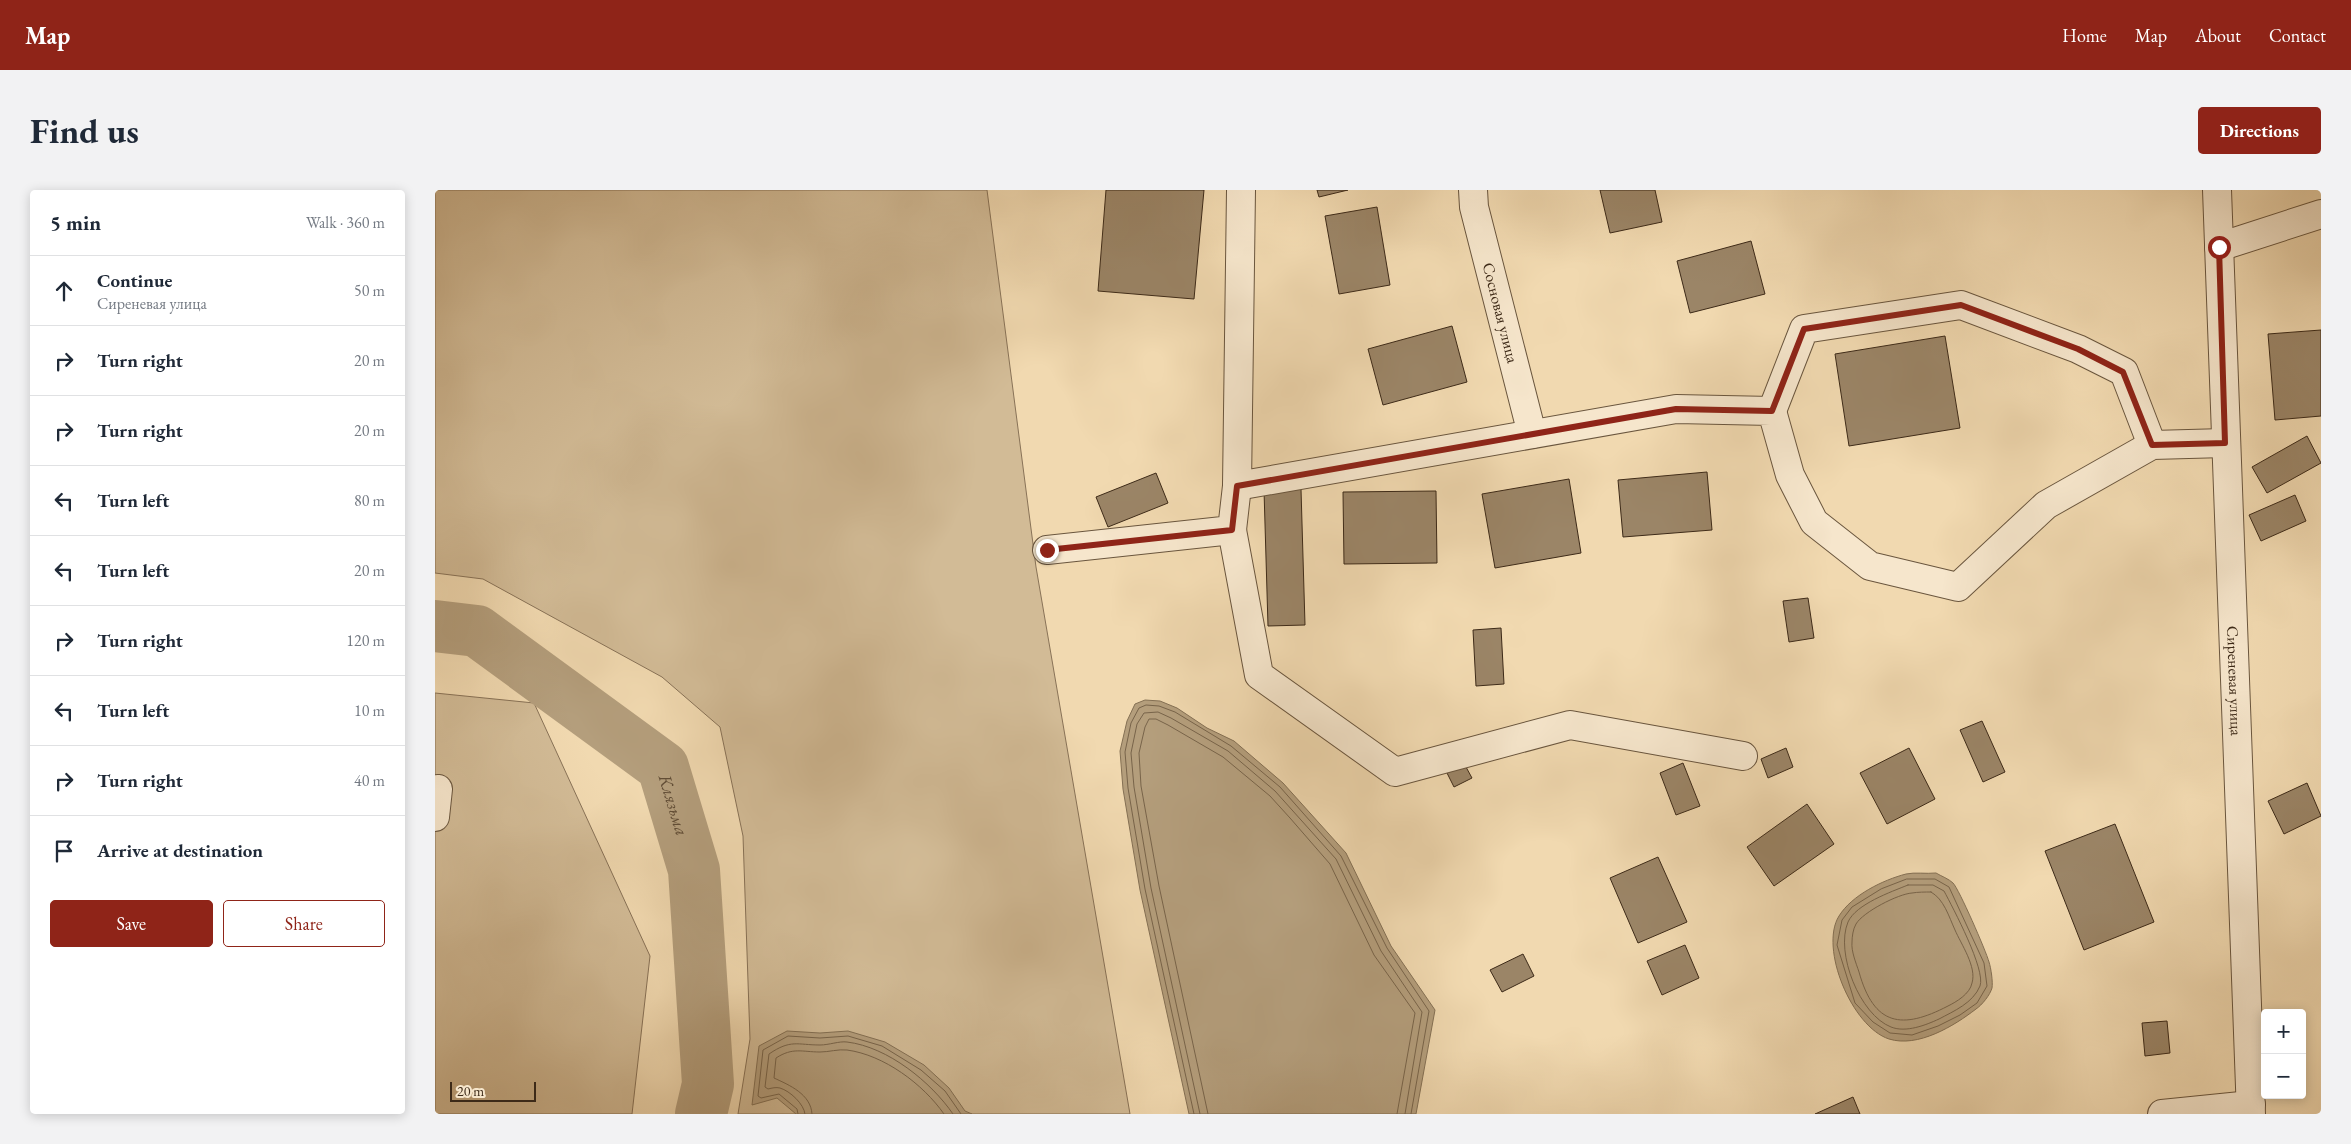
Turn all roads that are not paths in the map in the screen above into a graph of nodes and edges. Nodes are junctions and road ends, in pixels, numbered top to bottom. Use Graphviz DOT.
graph roads {
  1 [pos="1241,190"];
  2 [pos="1473,190"];
  3 [pos="2217,190"];
  4 [pos="2321,214"];
  5 [pos="2219,247"];
  6 [pos="1772,411"];
  7 [pos="1531,434"];
  8 [pos="2225,443"];
  9 [pos="2152,445"];
  10 [pos="1237,486"];
  11 [pos="1232,530"];
  12 [pos="1047,550"];
  13 [pos="1743,756"];
  14 [pos="438,788"];
  15 [pos="435,817"];
  16 [pos="2251,1110"];
  17 [pos="2162,1114"];
  1 -- 10 [label="street"];
  2 -- 7 [label="street, Сосновая улица"];
  3 -- 5 [label="street, Сиреневая улица"];
  4 -- 5 [label="street"];
  5 -- 8 [label="street, Сиреневая улица"];
  6 -- 7 [label="street"];
  6 -- 9 [label="street"];
  6 -- 9 [label="street"];
  7 -- 10 [label="street"];
  8 -- 9 [label="street"];
  8 -- 16 [label="street, Сиреневая улица"];
  10 -- 11 [label="street"];
  11 -- 12 [label="street"];
  11 -- 13 [label="street"];
  14 -- 15 [label="street"];
  16 -- 17 [label="street"];
}
